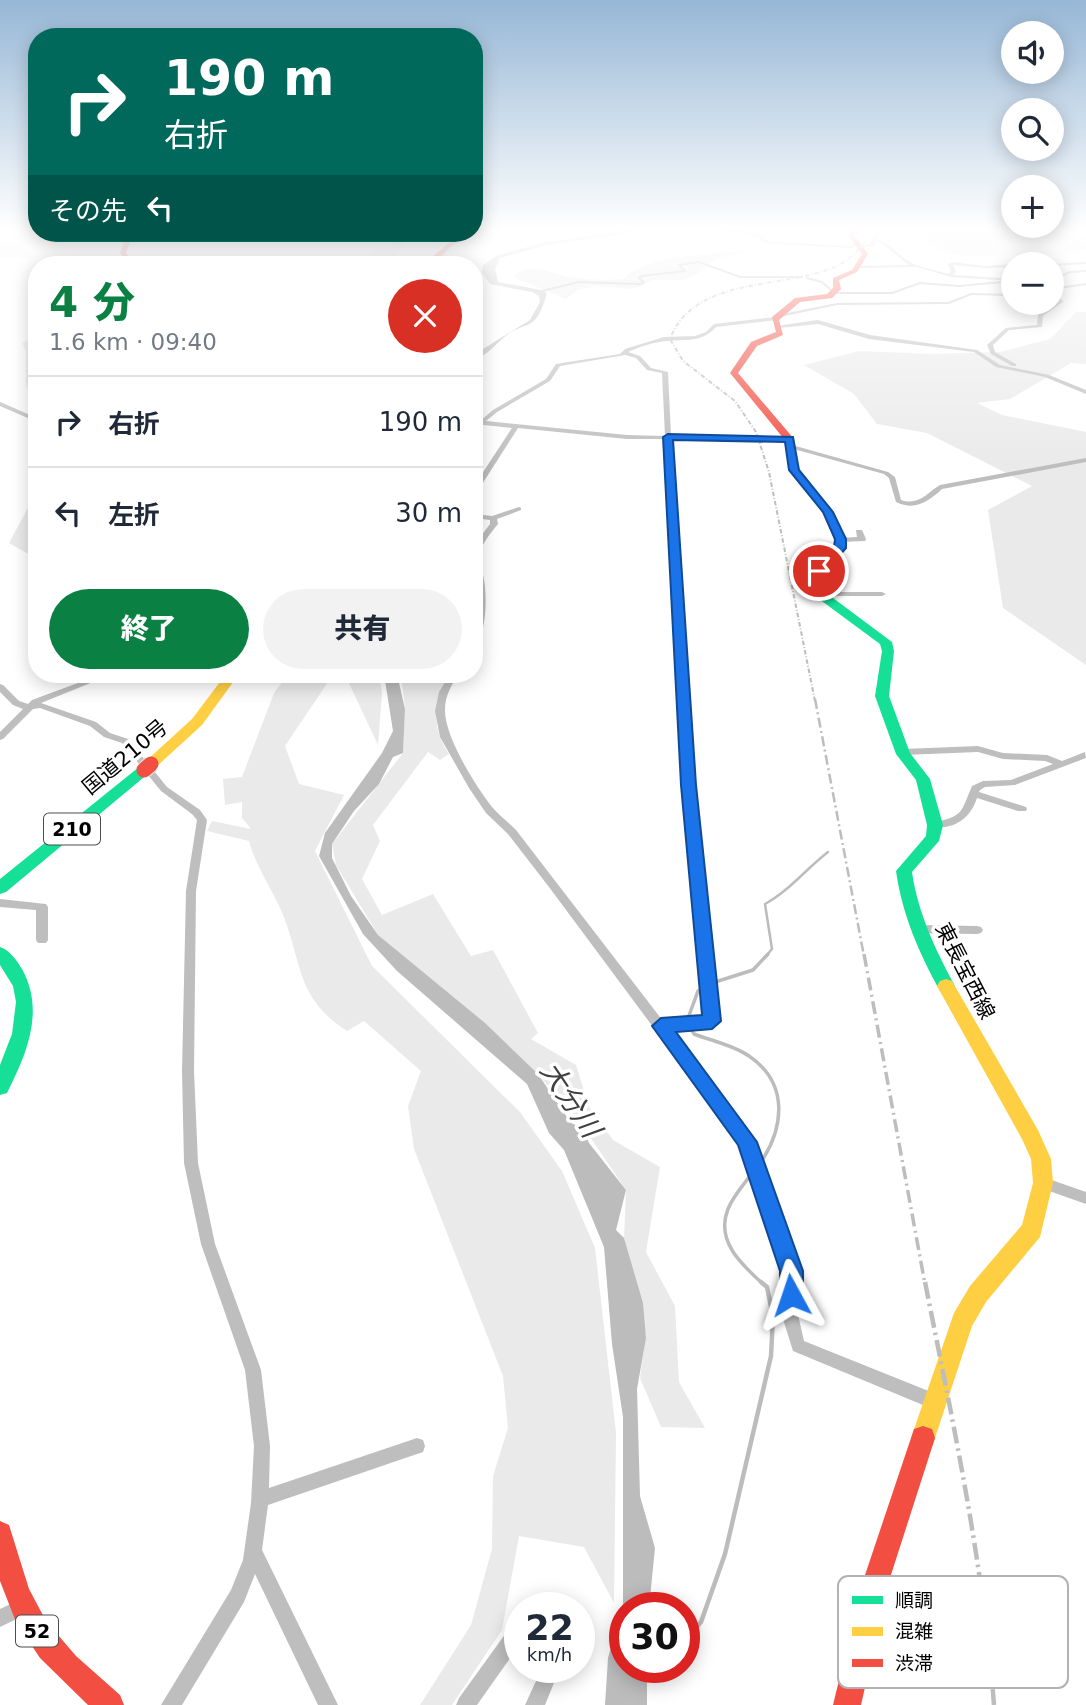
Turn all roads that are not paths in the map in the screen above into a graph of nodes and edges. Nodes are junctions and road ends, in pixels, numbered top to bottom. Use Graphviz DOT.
graph roads {
  1 [pos="790,308"];
  2 [pos="824,308"];
  3 [pos="1040,315"];
  4 [pos="778,320"];
  5 [pos="624,353"];
  6 [pos="1019,369"];
  7 [pos="1086,392"];
  8 [pos="0,404"];
  9 [pos="28,415"];
  10 [pos="483,419"];
  11 [pos="483,423"];
  12 [pos="516,427"];
  13 [pos="668,437"];
  14 [pos="791,443"];
  15 [pos="1086,460"];
  16 [pos="483,478"];
  17 [pos="519,509"];
  18 [pos="483,517"];
  19 [pos="493,518"];
  20 [pos="859,532"];
  21 [pos="483,539"];
  22 [pos="840,540"];
  23 [pos="820,594"];
  24 [pos="883,594"];
  25 [pos="82,683"];
  26 [pos="226,683"];
  27 [pos="448,683"];
  28 [pos="0,687"];
  29 [pos="27,708"];
  30 [pos="5,725"];
  31 [pos="0,737"];
  32 [pos="903,752"];
  33 [pos="1085,755"];
  34 [pos="1059,763"];
  35 [pos="974,794"];
  36 [pos="1022,809"];
  37 [pos="935,825"];
  38 [pos="0,888"];
  39 [pos="0,903"];
  40 [pos="919,929"];
  41 [pos="977,930"];
  42 [pos="42,940"];
  43 [pos="0,953"];
  44 [pos="661,1026"];
  45 [pos="0,1087"];
  46 [pos="1043,1183"];
  47 [pos="1086,1198"];
  48 [pos="935,1402"];
  49 [pos="417,1446"];
  50 [pos="259,1500"];
  51 [pos="0,1534"];
  52 [pos="253,1550"];
  53 [pos="878,1576"];
  54 [pos="21,1608"];
  55 [pos="0,1618"];
  56 [pos="504,1651"];
  57 [pos="545,1683"];
  58 [pos="110,1705"];
  59 [pos="170,1705"];
  60 [pos="327,1705"];
  61 [pos="466,1705"];
  62 [pos="535,1705"];
  1 -- 4 [label="main road"];
  2 -- 4 [label="street"];
  3 -- 6 [label="street"];
  4 -- 5 [label="street"];
  4 -- 6 [label="street"];
  4 -- 14 [label="main road"];
  5 -- 10 [label="street"];
  5 -- 13 [label="street"];
  6 -- 7 [label="street"];
  8 -- 9 [label="street"];
  11 -- 12 [label="street"];
  12 -- 13 [label="street"];
  12 -- 16 [label="street"];
  13 -- 14 [label="street"];
  13 -- 44 [label="street"];
  14 -- 15 [label="street"];
  14 -- 22 [label="main road"];
  17 -- 19 [label="street"];
  18 -- 19 [label="street"];
  19 -- 21 [label="street"];
  20 -- 22 [label="street"];
  22 -- 23 [label="main road"];
  23 -- 24 [label="street"];
  23 -- 32 [label="main road"];
  25 -- 29 [label="street"];
  26 -- 38 [label="main road, 国道210号 / 210"];
  27 -- 44 [label="street"];
  28 -- 29 [label="street"];
  29 -- 30 [label="street"];
  29 -- 50 [label="street"];
  30 -- 31 [label="street"];
  32 -- 34 [label="street"];
  32 -- 37 [label="main road"];
  33 -- 34 [label="street"];
  34 -- 35 [label="street"];
  35 -- 36 [label="street"];
  35 -- 37 [label="street"];
  37 -- 40 [label="main road, 東長宝西線"];
  39 -- 42 [label="street"];
  40 -- 41 [label="street"];
  40 -- 46 [label="main road, 東長宝西線"];
  43 -- 45 [label="main road"];
  44 -- 48 [label="street"];
  46 -- 47 [label="street"];
  46 -- 48 [label="main road, 東長宝西線"];
  48 -- 53 [label="main road, 東長宝西線"];
  49 -- 50 [label="street"];
  50 -- 52 [label="street"];
  51 -- 54 [label="main road, 52"];
  52 -- 59 [label="street"];
  52 -- 60 [label="street"];
  54 -- 55 [label="street"];
  54 -- 58 [label="main road, 52"];
  56 -- 61 [label="street"];
  57 -- 62 [label="street"];
}
